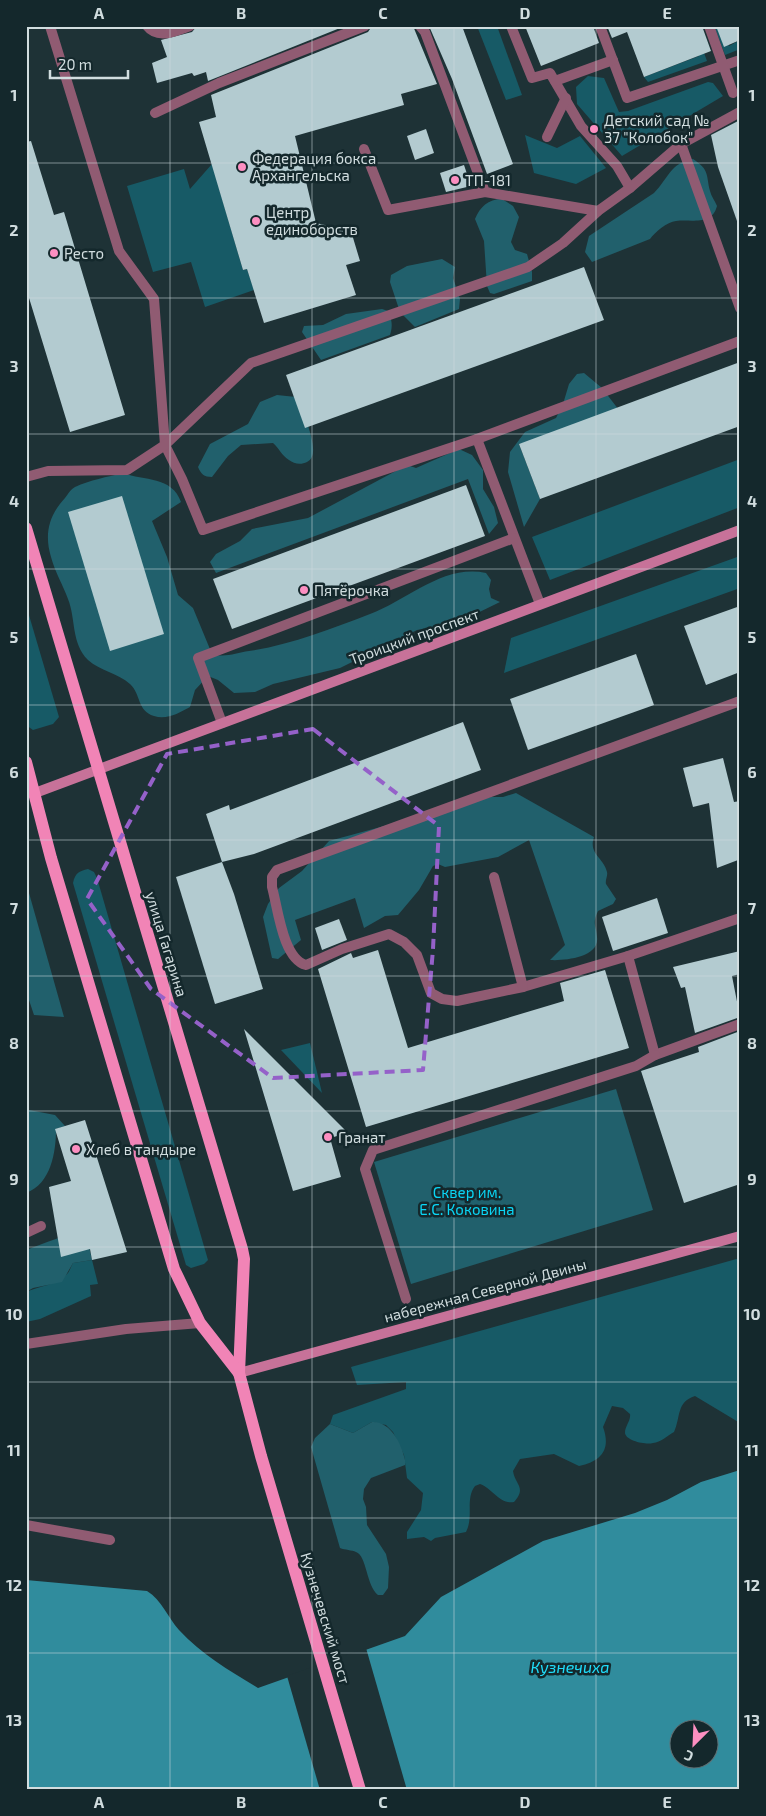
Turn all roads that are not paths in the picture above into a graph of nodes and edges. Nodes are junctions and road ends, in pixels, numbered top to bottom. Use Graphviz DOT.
graph roads {
  1 [pos="50,26"];
  2 [pos="147,26"];
  3 [pos="190,26"];
  4 [pos="365,26"];
  5 [pos="420,26"];
  6 [pos="512,26"];
  7 [pos="600,26"];
  8 [pos="709,26"];
  9 [pos="613,60"];
  10 [pos="740,60"];
  11 [pos="723,66"];
  12 [pos="555,81"];
  13 [pos="733,93"];
  14 [pos="566,98"];
  15 [pos="740,112"];
  16 [pos="155,113"];
  17 [pos="547,137"];
  18 [pos="681,144"];
  19 [pos="364,149"];
  20 [pos="630,188"];
  21 [pos="485,192"];
  22 [pos="598,211"];
  23 [pos="740,308"];
  24 [pos="740,341"];
  25 [pos="477,438"];
  26 [pos="165,445"];
  27 [pos="26,477"];
  28 [pos="26,528"];
  29 [pos="740,530"];
  30 [pos="514,538"];
  31 [pos="540,604"];
  32 [pos="740,701"];
  33 [pos="222,723"];
  34 [pos="26,762"];
  35 [pos="98,770"];
  36 [pos="35,793"];
  37 [pos="494,877"];
  38 [pos="740,918"];
  39 [pos="628,956"];
  40 [pos="523,987"];
  41 [pos="740,1024"];
  42 [pos="655,1054"];
  43 [pos="41,1226"];
  44 [pos="26,1233"];
  45 [pos="740,1236"];
  46 [pos="406,1299"];
  47 [pos="200,1323"];
  48 [pos="26,1344"];
  49 [pos="239,1373"];
  50 [pos="261,1456"];
  51 [pos="26,1525"];
  52 [pos="110,1540"];
  53 [pos="360,1790"];
  1 -- 26 [label="street"];
  2 -- 3 [label="street"];
  4 -- 16 [label="street"];
  5 -- 21 [label="street"];
  6 -- 12 [label="street"];
  7 -- 9 [label="street"];
  8 -- 11 [label="street"];
  9 -- 11 [label="street"];
  9 -- 12 [label="street"];
  10 -- 11 [label="street"];
  11 -- 13 [label="street"];
  12 -- 14 [label="street"];
  14 -- 17 [label="street"];
  14 -- 20 [label="street"];
  15 -- 18 [label="street"];
  18 -- 20 [label="street"];
  18 -- 23 [label="street"];
  19 -- 21 [label="street"];
  20 -- 22 [label="street"];
  21 -- 22 [label="street"];
  22 -- 26 [label="street"];
  24 -- 25 [label="street"];
  25 -- 26 [label="street"];
  25 -- 30 [label="street"];
  26 -- 27 [label="street"];
  28 -- 35 [label="main road, улица Гагарина"];
  29 -- 31 [label="main road, Троицкий проспект"];
  30 -- 31 [label="street"];
  30 -- 33 [label="street"];
  31 -- 33 [label="main road, Троицкий проспект"];
  32 -- 40 [label="street"];
  33 -- 35 [label="main road, Троицкий проспект"];
  34 -- 36 [label="main road, улица Гагарина"];
  35 -- 36 [label="main road, Троицкий проспект"];
  35 -- 49 [label="main road, улица Гагарина"];
  36 -- 47 [label="main road, улица Гагарина"];
  37 -- 40 [label="street"];
  38 -- 39 [label="street"];
  39 -- 40 [label="street"];
  39 -- 42 [label="street"];
  41 -- 42 [label="street"];
  42 -- 46 [label="street"];
  43 -- 44 [label="street"];
  45 -- 49 [label="main road, набережная Северной Двины"];
  47 -- 48 [label="street"];
  47 -- 49 [label="main road, улица Гагарина"];
  49 -- 50 [label="main road, улица Гагарина"];
  50 -- 53 [label="main road, Кузнечевский мост"];
  51 -- 52 [label="street"];
}
